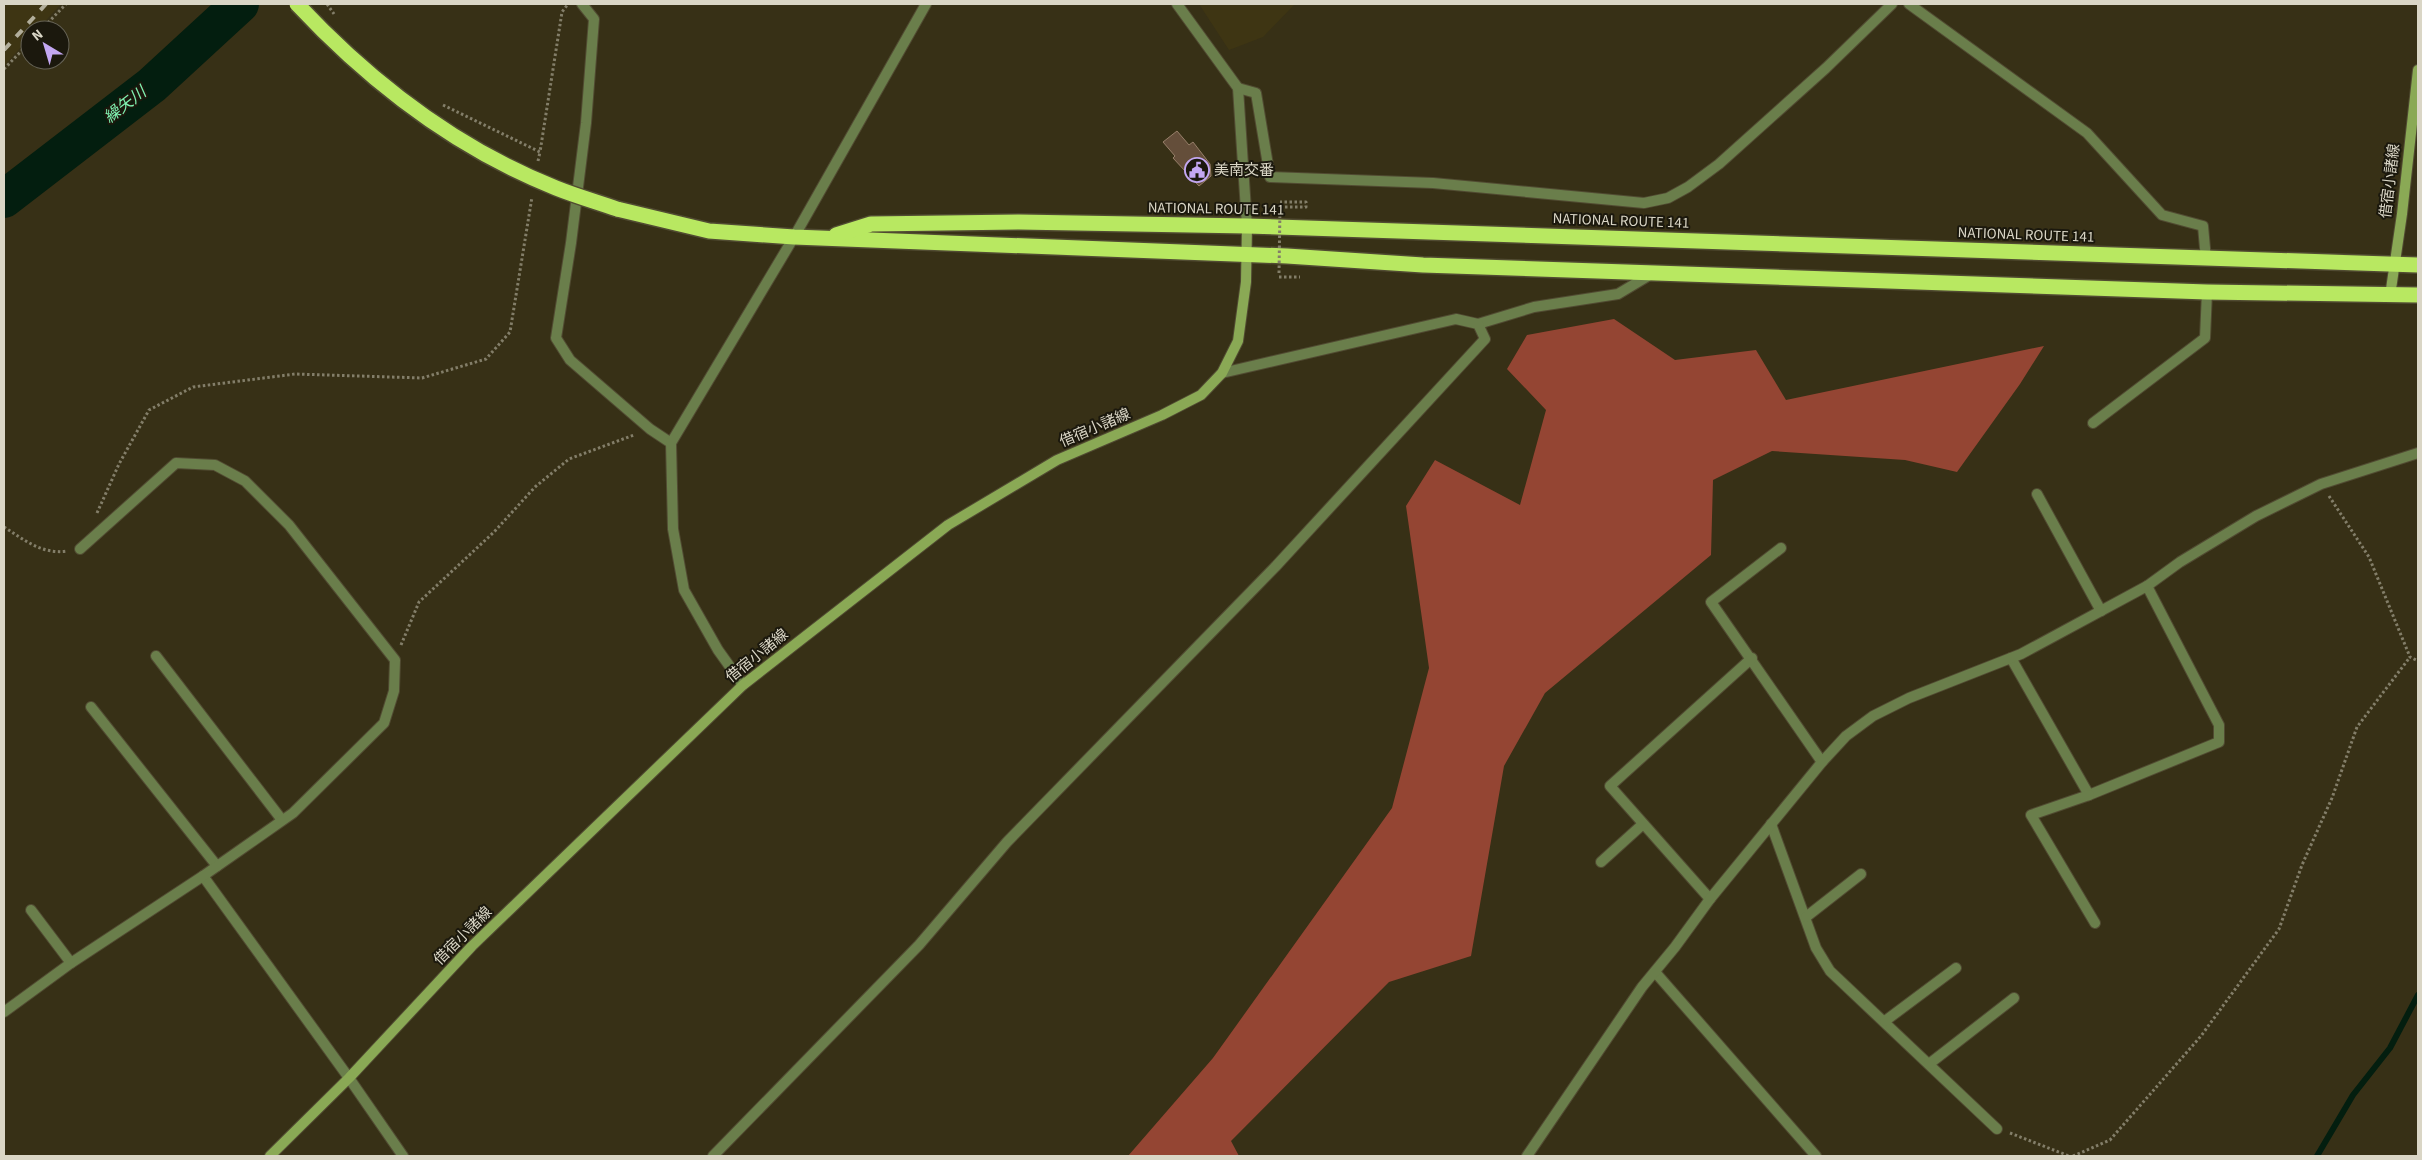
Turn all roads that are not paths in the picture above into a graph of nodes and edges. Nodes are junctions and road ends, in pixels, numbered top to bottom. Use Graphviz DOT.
graph roads {
  1 [pos="297,4"];
  2 [pos="582,4"];
  3 [pos="926,4"];
  4 [pos="1177,4"];
  5 [pos="1892,4"];
  6 [pos="1908,4"];
  7 [pos="2418,70"];
  8 [pos="1238,88"];
  9 [pos="1247,226"];
  10 [pos="794,238"];
  11 [pos="825,238"];
  12 [pos="1246,256"];
  13 [pos="2206,258"];
  14 [pos="2395,265"];
  15 [pos="2418,265"];
  16 [pos="1653,273"];
  17 [pos="2207,292"];
  18 [pos="2390,296"];
  19 [pos="2418,296"];
  20 [pos="1478,324"];
  21 [pos="1222,373"];
  22 [pos="2093,422"];
  23 [pos="670,443"];
  24 [pos="2418,453"];
  25 [pos="2037,494"];
  26 [pos="1781,548"];
  27 [pos="80,549"];
  28 [pos="2147,586"];
  29 [pos="2101,611"];
  30 [pos="156,656"];
  31 [pos="1752,658"];
  32 [pos="2011,658"];
  33 [pos="743,685"];
  34 [pos="91,707"];
  35 [pos="1822,762"];
  36 [pos="2090,795"];
  37 [pos="282,820"];
  38 [pos="1643,824"];
  39 [pos="1771,824"];
  40 [pos="1601,862"];
  41 [pos="217,866"];
  42 [pos="1861,874"];
  43 [pos="204,876"];
  44 [pos="1710,899"];
  45 [pos="31,910"];
  46 [pos="1806,918"];
  47 [pos="2095,923"];
  48 [pos="71,963"];
  49 [pos="1956,968"];
  50 [pos="1655,972"];
  51 [pos="2014,998"];
  52 [pos="4,1012"];
  53 [pos="1885,1021"];
  54 [pos="1929,1064"];
  55 [pos="349,1078"];
  56 [pos="1997,1129"];
  57 [pos="270,1156"];
  58 [pos="403,1156"];
  59 [pos="713,1156"];
  60 [pos="1527,1156"];
  61 [pos="1816,1156"];
  1 -- 10 [label="highway, NATIONAL ROUTE 141, bridge"];
  2 -- 23 [label="street"];
  3 -- 10 [label="street"];
  4 -- 8 [label="street"];
  5 -- 8 [label="street"];
  6 -- 13 [label="street"];
  7 -- 14 [label="main road, 借宿小諸線"];
  8 -- 9 [label="street"];
  9 -- 11 [label="highway, NATIONAL ROUTE 141"];
  9 -- 12 [label="main road, 借宿小諸線"];
  9 -- 13 [label="highway, NATIONAL ROUTE 141"];
  10 -- 11 [label="highway, NATIONAL ROUTE 141"];
  10 -- 23 [label="street"];
  11 -- 12 [label="highway, NATIONAL ROUTE 141"];
  12 -- 16 [label="highway, NATIONAL ROUTE 141"];
  12 -- 21 [label="main road, 借宿小諸線"];
  13 -- 14 [label="highway, NATIONAL ROUTE 141"];
  14 -- 15 [label="highway, NATIONAL ROUTE 141"];
  14 -- 18 [label="main road, 借宿小諸線"];
  16 -- 17 [label="highway, NATIONAL ROUTE 141"];
  16 -- 20 [label="street"];
  17 -- 18 [label="highway, NATIONAL ROUTE 141"];
  17 -- 22 [label="street"];
  18 -- 19 [label="highway, NATIONAL ROUTE 141"];
  20 -- 21 [label="street"];
  20 -- 59 [label="street"];
  21 -- 33 [label="main road, 借宿小諸線"];
  23 -- 33 [label="street"];
  24 -- 28 [label="street"];
  25 -- 29 [label="street"];
  26 -- 31 [label="street"];
  27 -- 37 [label="street"];
  28 -- 29 [label="street"];
  28 -- 36 [label="street"];
  29 -- 32 [label="street"];
  30 -- 37 [label="street"];
  31 -- 35 [label="street"];
  31 -- 38 [label="street"];
  32 -- 35 [label="street"];
  32 -- 36 [label="street"];
  33 -- 55 [label="main road, 借宿小諸線"];
  34 -- 41 [label="street"];
  35 -- 39 [label="street"];
  36 -- 47 [label="street"];
  37 -- 41 [label="street"];
  38 -- 40 [label="street"];
  38 -- 44 [label="street"];
  39 -- 44 [label="street"];
  39 -- 46 [label="street"];
  41 -- 43 [label="street"];
  42 -- 46 [label="street"];
  43 -- 48 [label="street"];
  43 -- 55 [label="street"];
  44 -- 50 [label="street"];
  45 -- 48 [label="street"];
  46 -- 53 [label="street"];
  48 -- 52 [label="street"];
  49 -- 53 [label="street"];
  50 -- 60 [label="street"];
  50 -- 61 [label="street"];
  51 -- 54 [label="street"];
  53 -- 54 [label="street"];
  54 -- 56 [label="street"];
  55 -- 57 [label="main road, 借宿小諸線"];
  55 -- 58 [label="street"];
}
